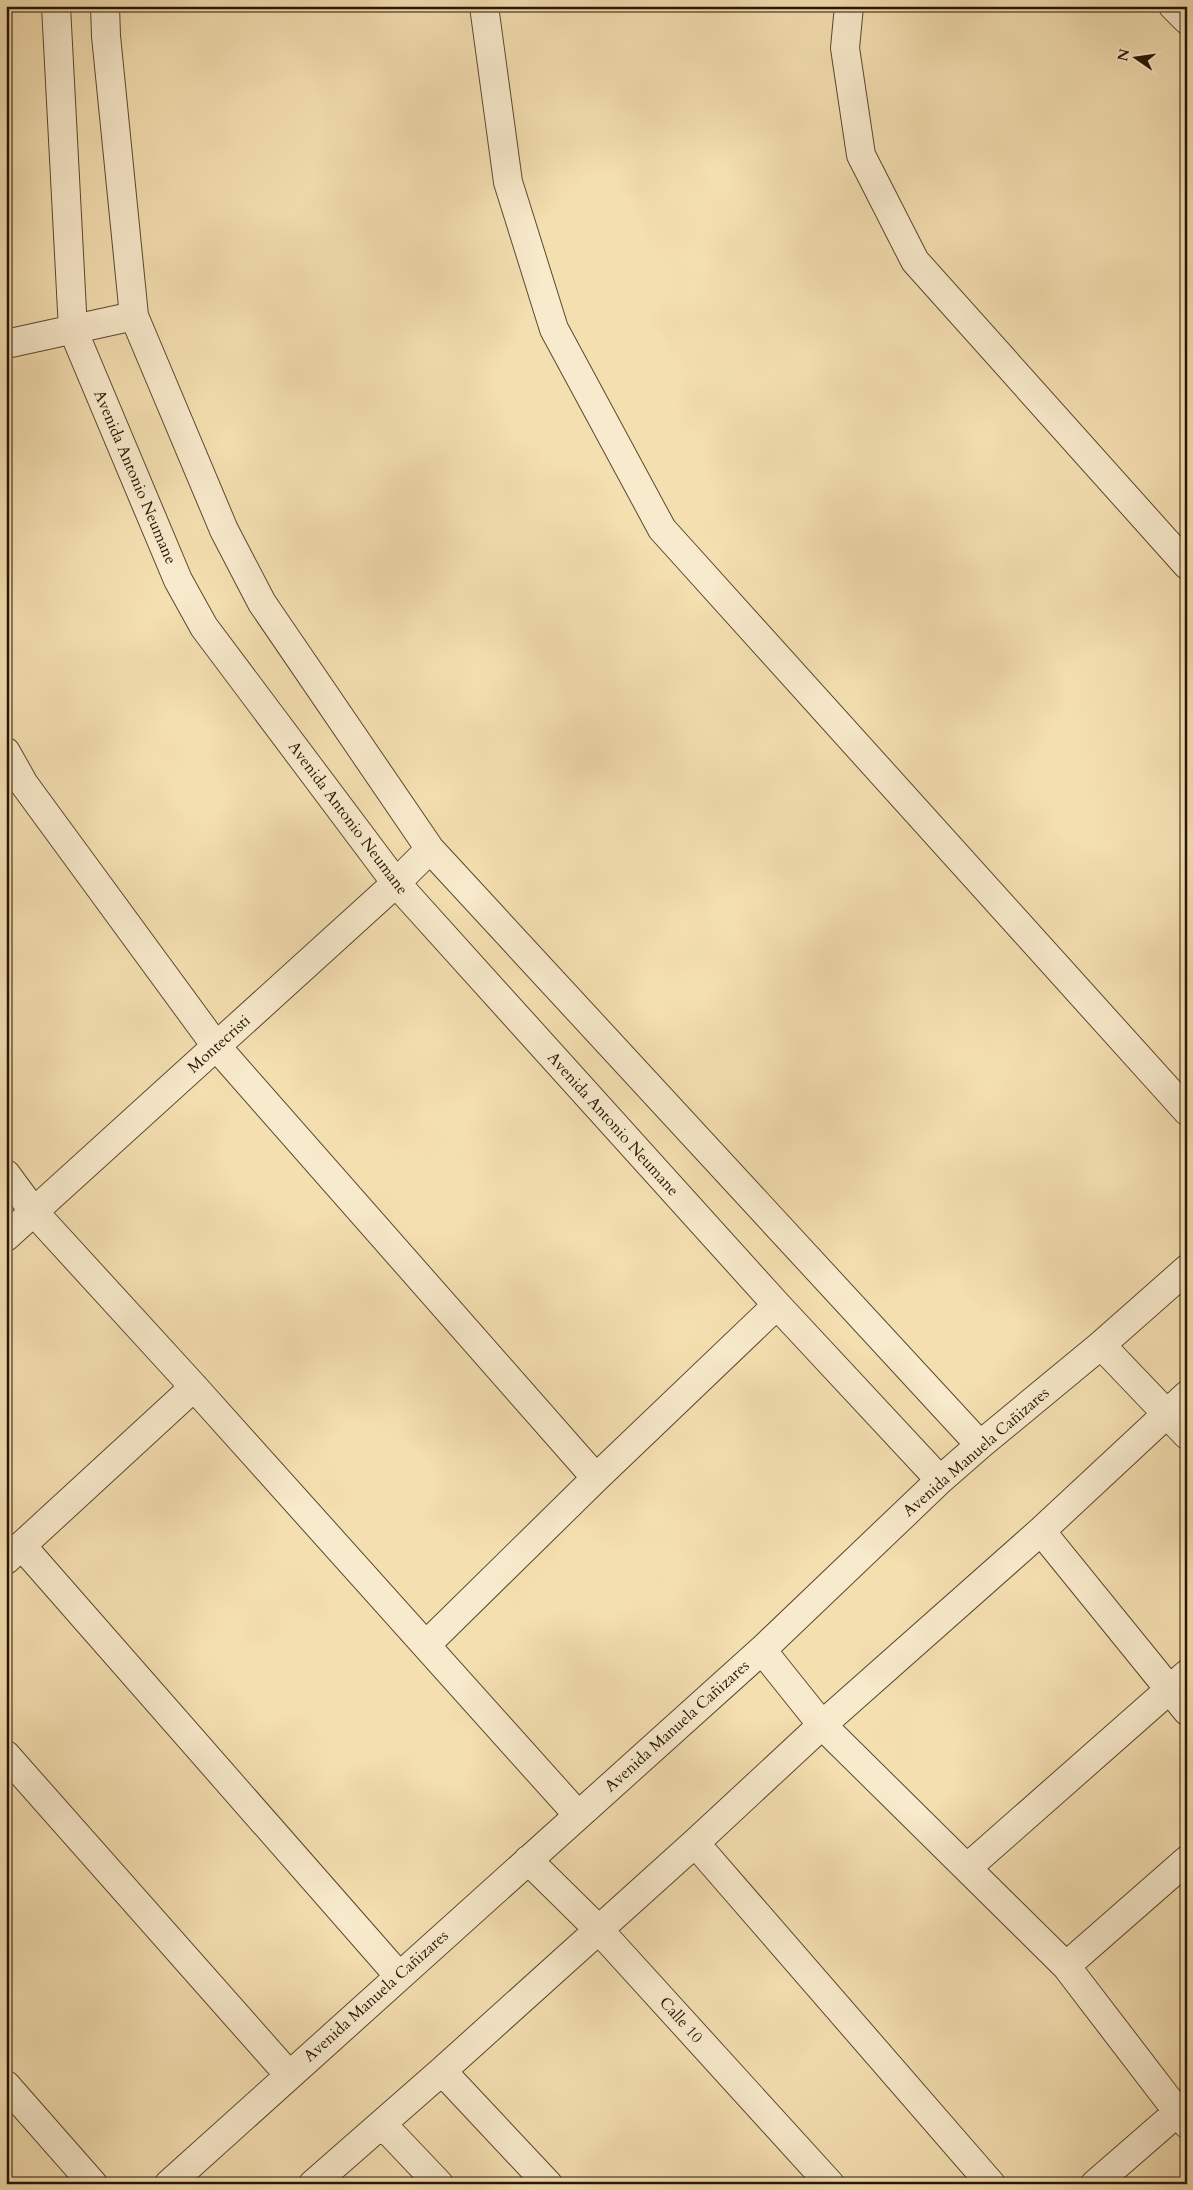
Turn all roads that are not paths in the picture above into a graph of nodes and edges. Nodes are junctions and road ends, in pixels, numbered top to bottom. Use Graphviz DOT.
graph roads {
  1 [pos="56,6"];
  2 [pos="105,6"];
  3 [pos="484,6"];
  4 [pos="849,6"];
  5 [pos="1173,6"];
  6 [pos="1187,20"];
  7 [pos="134,316"];
  8 [pos="73,330"];
  9 [pos="6,344"];
  10 [pos="1187,564"];
  11 [pos="6,752"];
  12 [pos="430,849"];
  13 [pos="396,883"];
  14 [pos="216,1046"];
  15 [pos="1187,1111"];
  16 [pos="6,1174"];
  17 [pos="34,1212"];
  18 [pos="6,1237"];
  19 [pos="1187,1269"];
  20 [pos="777,1305"];
  21 [pos="1101,1345"];
  22 [pos="194,1387"];
  23 [pos="1187,1395"];
  24 [pos="1160,1409"];
  25 [pos="1187,1435"];
  26 [pos="980,1444"];
  27 [pos="596,1478"];
  28 [pos="940,1480"];
  29 [pos="1041,1531"];
  30 [pos="14,1553"];
  31 [pos="426,1645"];
  32 [pos="770,1660"];
  33 [pos="1177,1681"];
  34 [pos="1187,1711"];
  35 [pos="815,1717"];
  36 [pos="6,1755"];
  37 [pos="578,1815"];
  38 [pos="695,1843"];
  39 [pos="528,1860"];
  40 [pos="1187,1860"];
  41 [pos="967,1868"];
  42 [pos="599,1930"];
  43 [pos="1066,1966"];
  44 [pos="399,1976"];
  45 [pos="442,2071"];
  46 [pos="289,2075"];
  47 [pos="6,2086"];
  48 [pos="1184,2113"];
  49 [pos="382,2124"];
  50 [pos="93,2184"];
  51 [pos="168,2184"];
  52 [pos="313,2184"];
  53 [pos="440,2184"];
  54 [pos="548,2184"];
  55 [pos="830,2184"];
  56 [pos="991,2184"];
  57 [pos="1095,2184"];
  1 -- 8 [label="street, Avenida Antonio Neumane"];
  2 -- 7 [label="street"];
  3 -- 15 [label="street"];
  4 -- 10 [label="street"];
  5 -- 6 [label="street"];
  7 -- 8 [label="street"];
  7 -- 12 [label="street"];
  8 -- 9 [label="street"];
  8 -- 13 [label="street, Avenida Antonio Neumane"];
  11 -- 14 [label="street"];
  12 -- 13 [label="street, Montecristi"];
  12 -- 26 [label="street"];
  13 -- 14 [label="street, Montecristi"];
  13 -- 20 [label="street, Avenida Antonio Neumane"];
  14 -- 17 [label="street, Montecristi"];
  14 -- 27 [label="street"];
  16 -- 17 [label="street"];
  17 -- 18 [label="street, Montecristi"];
  17 -- 22 [label="street"];
  19 -- 21 [label="street, Avenida Manuela Cañizares"];
  20 -- 27 [label="street"];
  20 -- 28 [label="street, Avenida Antonio Neumane"];
  21 -- 24 [label="street"];
  21 -- 26 [label="street, Avenida Manuela Cañizares"];
  22 -- 30 [label="street"];
  22 -- 31 [label="street"];
  23 -- 24 [label="street"];
  24 -- 25 [label="street"];
  24 -- 29 [label="street"];
  26 -- 28 [label="street, Avenida Manuela Cañizares"];
  27 -- 31 [label="street"];
  28 -- 32 [label="street, Avenida Manuela Cañizares"];
  29 -- 33 [label="street"];
  29 -- 35 [label="street"];
  30 -- 44 [label="street"];
  31 -- 37 [label="street"];
  32 -- 35 [label="street"];
  32 -- 37 [label="street, Avenida Manuela Cañizares"];
  33 -- 34 [label="street"];
  33 -- 41 [label="street"];
  35 -- 38 [label="street"];
  35 -- 41 [label="street"];
  36 -- 46 [label="street"];
  37 -- 39 [label="street, Avenida Manuela Cañizares"];
  38 -- 42 [label="street"];
  38 -- 56 [label="street"];
  39 -- 42 [label="street, Calle 10"];
  39 -- 44 [label="street, Avenida Manuela Cañizares"];
  40 -- 43 [label="street"];
  41 -- 43 [label="street"];
  42 -- 45 [label="street"];
  42 -- 55 [label="street, Calle 10"];
  43 -- 48 [label="street"];
  44 -- 46 [label="street, Avenida Manuela Cañizares"];
  45 -- 49 [label="street"];
  45 -- 54 [label="street"];
  46 -- 51 [label="street, Avenida Manuela Cañizares"];
  47 -- 50 [label="street"];
  48 -- 57 [label="street"];
  49 -- 52 [label="street"];
  49 -- 53 [label="street"];
}
